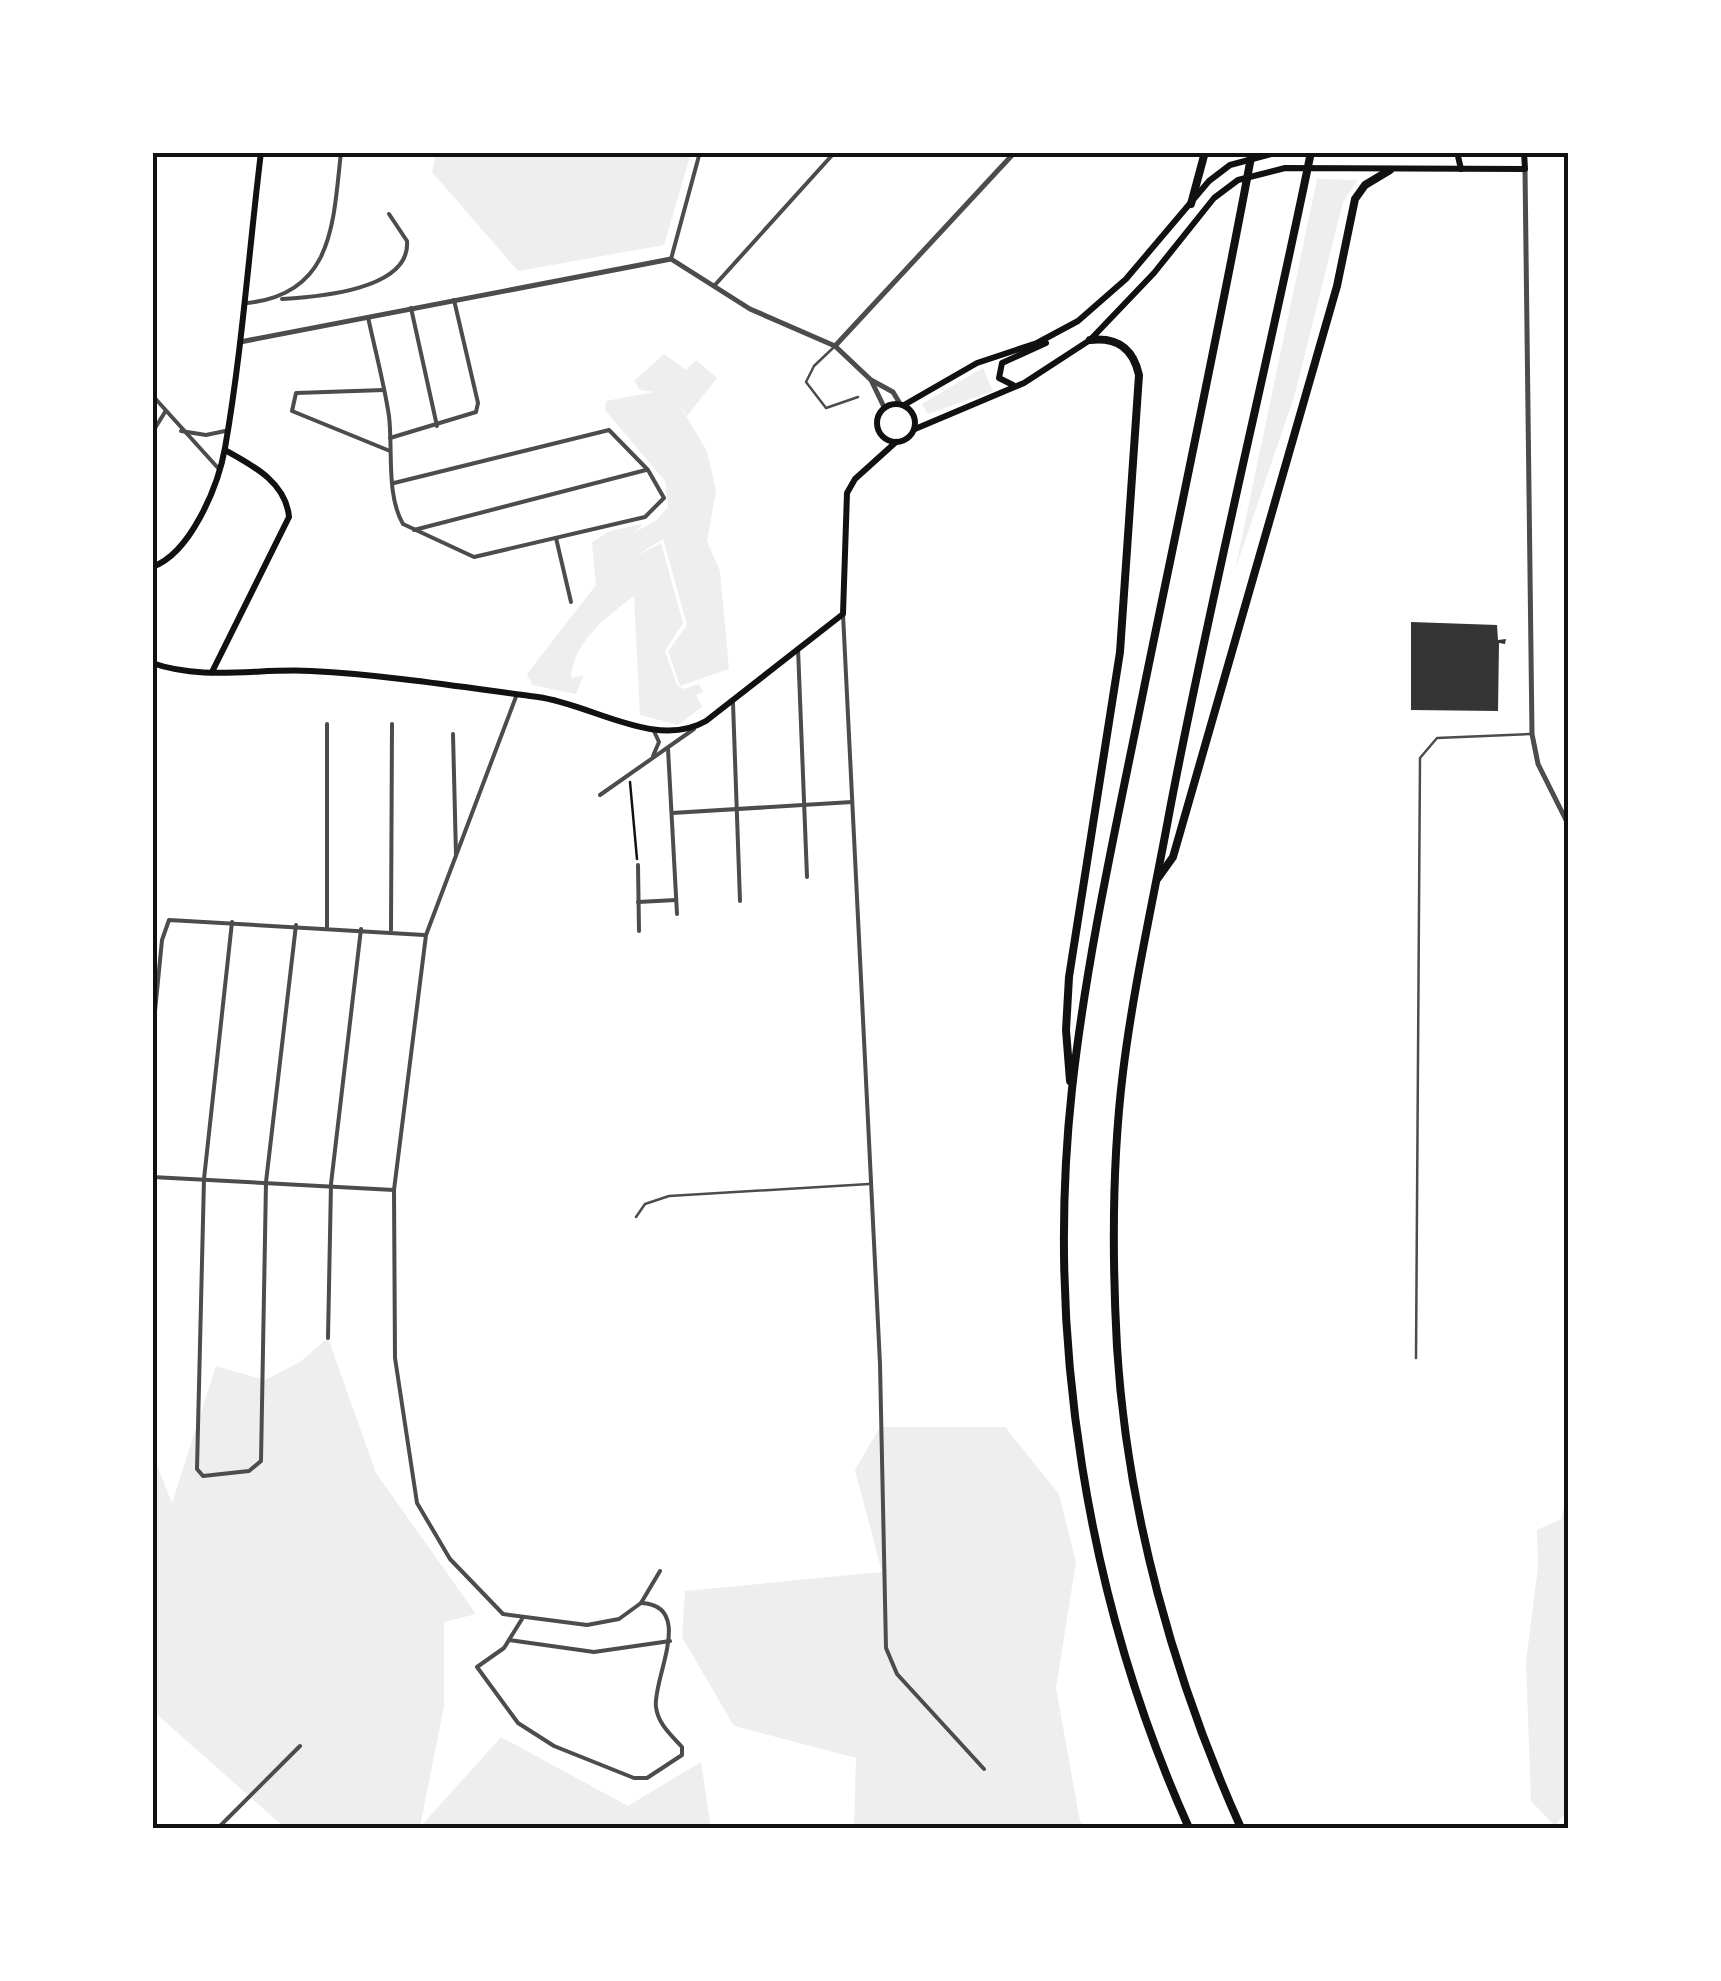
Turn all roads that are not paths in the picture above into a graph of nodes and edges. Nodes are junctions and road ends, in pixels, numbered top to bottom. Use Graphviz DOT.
graph roads {
  1 [pos="261,152"];
  2 [pos="341,152"];
  3 [pos="700,152"];
  4 [pos="835,152"];
  5 [pos="1015,152"];
  6 [pos="1205,152"];
  7 [pos="1252,152"];
  8 [pos="1311,152"];
  9 [pos="1390,152"];
  10 [pos="1458,152"];
  11 [pos="1524,152"];
  12 [pos="1461,169"];
  13 [pos="1525,169"];
  14 [pos="1390,170"];
  15 [pos="1191,204"];
  16 [pos="389,214"];
  17 [pos="670,258"];
  18 [pos="712,287"];
  19 [pos="282,299"];
  20 [pos="454,300"];
  21 [pos="242,304"];
  22 [pos="412,308"];
  23 [pos="368,317"];
  24 [pos="1054,336"];
  25 [pos="1090,340"];
  26 [pos="237,342"];
  27 [pos="835,346"];
  28 [pos="871,380"];
  29 [pos="1024,383"];
  30 [pos="384,390"];
  31 [pos="152,395"];
  32 [pos="858,397"];
  33 [pos="902,404"];
  34 [pos="884,407"];
  35 [pos="165,412"];
  36 [pos="437,426"];
  37 [pos="914,429"];
  38 [pos="181,431"];
  39 [pos="226,431"];
  40 [pos="152,433"];
  41 [pos="882,436"];
  42 [pos="390,438"];
  43 [pos="896,442"];
  44 [pos="224,450"];
  45 [pos="390,451"];
  46 [pos="876,458"];
  47 [pos="218,468"];
  48 [pos="648,470"];
  49 [pos="394,483"];
  50 [pos="414,530"];
  51 [pos="556,538"];
  52 [pos="152,568"];
  53 [pos="571,602"];
  54 [pos="843,614"];
  55 [pos="798,648"];
  56 [pos="152,663"];
  57 [pos="212,672"];
  58 [pos="517,694"];
  59 [pos="733,698"];
  60 [pos="327,724"];
  61 [pos="392,724"];
  62 [pos="698,726"];
  63 [pos="653,729"];
  64 [pos="453,734"];
  65 [pos="1532,734"];
  66 [pos="668,750"];
  67 [pos="650,760"];
  68 [pos="600,795"];
  69 [pos="852,802"];
  70 [pos="804,805"];
  71 [pos="738,810"];
  72 [pos="672,813"];
  73 [pos="1568,824"];
  74 [pos="456,860"];
  75 [pos="638,865"];
  76 [pos="807,876"];
  77 [pos="1156,881"];
  78 [pos="676,900"];
  79 [pos="740,901"];
  80 [pos="638,902"];
  81 [pos="676,914"];
  82 [pos="232,922"];
  83 [pos="296,925"];
  84 [pos="327,927"];
  85 [pos="361,928"];
  86 [pos="391,930"];
  87 [pos="639,931"];
  88 [pos="426,935"];
  89 [pos="152,1042"];
  90 [pos="1071,1092"];
  91 [pos="152,1177"];
  92 [pos="204,1180"];
  93 [pos="266,1182"];
  94 [pos="331,1184"];
  95 [pos="870,1184"];
  96 [pos="394,1190"];
  97 [pos="636,1217"];
  98 [pos="328,1338"];
  99 [pos="1416,1358"];
  100 [pos="660,1571"];
  101 [pos="640,1603"];
  102 [pos="522,1618"];
  103 [pos="508,1640"];
  104 [pos="670,1642"];
  105 [pos="300,1746"];
  106 [pos="984,1769"];
  107 [pos="218,1828"];
  108 [pos="1189,1828"];
  109 [pos="1241,1828"];
  1 -- 21 [label="main road"];
  2 -- 19 [label="street"];
  3 -- 17 [label="street"];
  4 -- 18 [label="street"];
  5 -- 27 [label="street"];
  6 -- 15 [label="highway"];
  7 -- 90 [label="highway"];
  8 -- 77 [label="highway"];
  9 -- 15 [label="main road"];
  10 -- 12 [label="main road"];
  11 -- 13 [label="main road"];
  12 -- 13 [label="main road"];
  12 -- 14 [label="main road"];
  13 -- 65 [label="street"];
  14 -- 25 [label="main road"];
  14 -- 77 [label="highway"];
  15 -- 24 [label="main road"];
  16 -- 19 [label="street"];
  17 -- 18 [label="street"];
  17 -- 20 [label="street"];
  18 -- 27 [label="street"];
  19 -- 21 [label="street"];
  20 -- 22 [label="street"];
  20 -- 36 [label="street"];
  21 -- 26 [label="main road"];
  22 -- 23 [label="street"];
  22 -- 36 [label="street"];
  23 -- 26 [label="street"];
  23 -- 30 [label="street"];
  24 -- 29 [label="main road"];
  24 -- 33 [label="main road"];
  25 -- 29 [label="main road"];
  25 -- 90 [label="highway"];
  26 -- 39 [label="main road"];
  27 -- 28 [label="street"];
  27 -- 32 [label="lane"];
  28 -- 33 [label="street"];
  28 -- 34 [label="street"];
  29 -- 37 [label="main road"];
  30 -- 42 [label="street"];
  30 -- 45 [label="street"];
  31 -- 35 [label="street"];
  33 -- 34 [label="main road"];
  33 -- 37 [label="main road"];
  34 -- 41 [label="main road"];
  35 -- 38 [label="street"];
  35 -- 40 [label="street"];
  36 -- 42 [label="street"];
  37 -- 43 [label="main road"];
  38 -- 39 [label="street"];
  38 -- 47 [label="street"];
  39 -- 44 [label="main road"];
  41 -- 43 [label="main road"];
  41 -- 46 [label="main road"];
  42 -- 45 [label="street"];
  43 -- 46 [label="main road"];
  44 -- 47 [label="main road"];
  44 -- 57 [label="main road"];
  45 -- 49 [label="street"];
  46 -- 54 [label="main road"];
  47 -- 52 [label="main road"];
  48 -- 49 [label="street"];
  48 -- 50 [label="street"];
  48 -- 51 [label="street"];
  49 -- 50 [label="street"];
  50 -- 51 [label="street"];
  51 -- 53 [label="street"];
  54 -- 55 [label="main road"];
  54 -- 69 [label="street"];
  55 -- 59 [label="main road"];
  55 -- 70 [label="street"];
  56 -- 57 [label="main road"];
  57 -- 58 [label="main road"];
  58 -- 63 [label="main road"];
  58 -- 74 [label="street"];
  59 -- 62 [label="main road"];
  59 -- 71 [label="street"];
  60 -- 84 [label="street"];
  61 -- 86 [label="street"];
  62 -- 63 [label="main road"];
  62 -- 66 [label="street"];
  63 -- 67 [label="street"];
  64 -- 74 [label="street"];
  65 -- 73 [label="street"];
  65 -- 99 [label="lane"];
  66 -- 67 [label="street"];
  66 -- 72 [label="street"];
  67 -- 68 [label="street"];
  69 -- 70 [label="street"];
  69 -- 95 [label="street"];
  70 -- 71 [label="street"];
  70 -- 76 [label="street"];
  71 -- 72 [label="street"];
  71 -- 79 [label="street"];
  72 -- 78 [label="street"];
  74 -- 88 [label="street"];
  75 -- 80 [label="street"];
  77 -- 109 [label="highway"];
  78 -- 80 [label="street"];
  78 -- 81 [label="street"];
  80 -- 87 [label="street"];
  82 -- 83 [label="street"];
  82 -- 89 [label="street"];
  82 -- 92 [label="street"];
  83 -- 84 [label="street"];
  83 -- 93 [label="street"];
  84 -- 85 [label="street"];
  85 -- 86 [label="street"];
  85 -- 94 [label="street"];
  86 -- 88 [label="street"];
  88 -- 96 [label="street"];
  90 -- 108 [label="highway"];
  91 -- 92 [label="street"];
  92 -- 93 [label="street"];
  92 -- 93 [label="street"];
  93 -- 94 [label="street"];
  94 -- 96 [label="street"];
  94 -- 98 [label="street"];
  95 -- 97 [label="lane"];
  95 -- 106 [label="street"];
  96 -- 102 [label="street"];
  100 -- 101 [label="street"];
  101 -- 102 [label="street"];
  101 -- 104 [label="street"];
  102 -- 103 [label="street"];
  103 -- 104 [label="street"];
  103 -- 104 [label="street"];
  105 -- 107 [label="street"];
}
